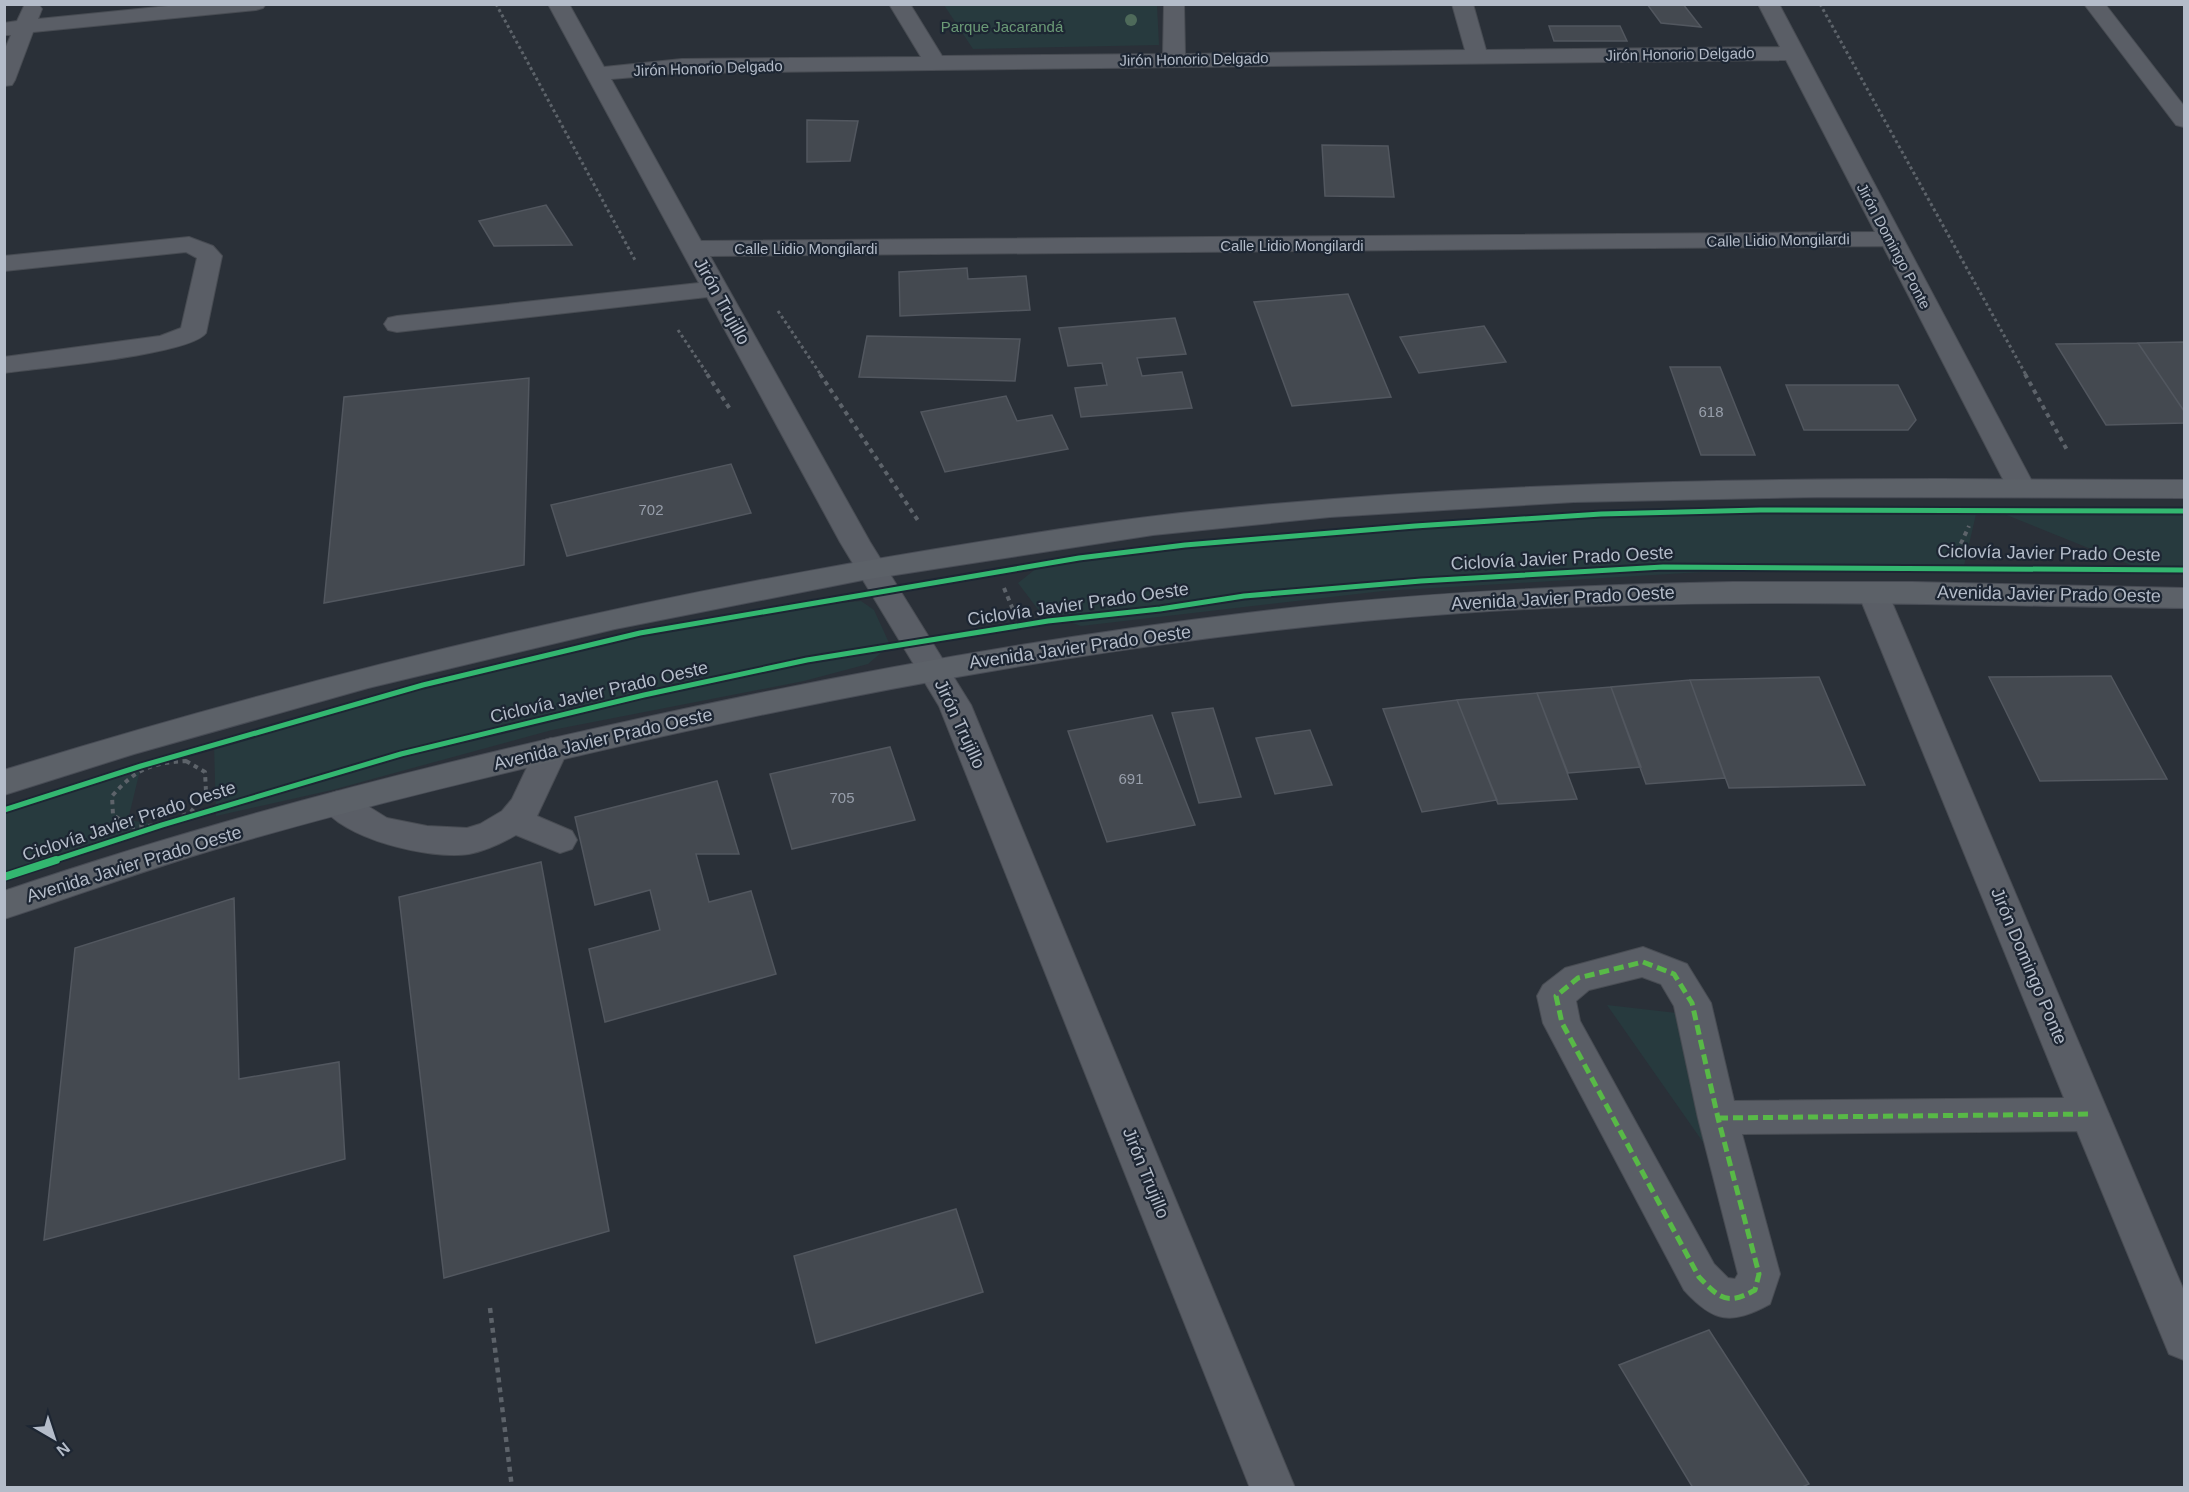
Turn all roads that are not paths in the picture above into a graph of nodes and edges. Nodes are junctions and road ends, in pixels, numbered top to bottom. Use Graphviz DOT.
graph roads {
  1 [pos="34,4"];
  2 [pos="256,4"];
  3 [pos="558,4"];
  4 [pos="899,4"];
  5 [pos="1174,4"];
  6 [pos="1462,4"];
  7 [pos="1768,4"];
  8 [pos="2094,4"];
  9 [pos="15,28"];
  10 [pos="1793,53"];
  11 [pos="1476,56"];
  12 [pos="1174,59"];
  13 [pos="934,62"];
  14 [pos="596,74"];
  15 [pos="4,80"];
  16 [pos="2184,120"];
  17 [pos="1891,239"];
  18 [pos="692,249"];
  19 [pos="4,264"];
  20 [pos="715,289"];
  21 [pos="397,324"];
  22 [pos="4,365"];
  23 [pos="2021,487"];
  24 [pos="2184,489"];
  25 [pos="870,568"];
  26 [pos="1873,593"];
  27 [pos="2184,598"];
  28 [pos="934,668"];
  29 [pos="551,750"];
  30 [pos="4,783"];
  31 [pos="338,804"];
  32 [pos="514,820"];
  33 [pos="560,840"];
  34 [pos="4,905"];
  35 [pos="2091,1114"];
  36 [pos="1718,1118"];
  37 [pos="2184,1340"];
  38 [pos="1274,1488"];
  1 -- 9 [label="street"];
  2 -- 9 [label="street"];
  3 -- 14 [label="street, Jirón Trujillo"];
  4 -- 13 [label="street"];
  5 -- 12 [label="street"];
  6 -- 11 [label="street"];
  7 -- 10 [label="street, Jirón Domingo Ponte"];
  8 -- 16 [label="street"];
  9 -- 15 [label="street"];
  10 -- 11 [label="street, Jirón Honorio Delgado"];
  10 -- 17 [label="street, Jirón Domingo Ponte"];
  11 -- 12 [label="street, Jirón Honorio Delgado"];
  12 -- 13 [label="street, Jirón Honorio Delgado"];
  13 -- 14 [label="street, Jirón Honorio Delgado"];
  14 -- 18 [label="street, Jirón Trujillo"];
  17 -- 18 [label="street, Calle Lidio Mongilardi"];
  17 -- 23 [label="street, Jirón Domingo Ponte"];
  18 -- 20 [label="street, Jirón Trujillo"];
  19 -- 22 [label="street"];
  20 -- 21 [label="street"];
  20 -- 25 [label="street, Jirón Trujillo"];
  23 -- 24 [label="main road"];
  23 -- 25 [label="main road"];
  25 -- 28 [label="street, Jirón Trujillo"];
  25 -- 30 [label="main road"];
  26 -- 27 [label="main road, Avenida Javier Prado Oeste"];
  26 -- 28 [label="main road, Avenida Javier Prado Oeste"];
  26 -- 35 [label="street, Jirón Domingo Ponte"];
  28 -- 29 [label="main road, Avenida Javier Prado Oeste"];
  28 -- 38 [label="street, Jirón Trujillo"];
  29 -- 31 [label="main road, Avenida Javier Prado Oeste"];
  29 -- 32 [label="street"];
  31 -- 32 [label="street"];
  31 -- 34 [label="main road, Avenida Javier Prado Oeste"];
  32 -- 33 [label="street"];
  35 -- 36 [label="street"];
  35 -- 37 [label="street, Jirón Domingo Ponte"];
  36 -- 36 [label="street"];
}
